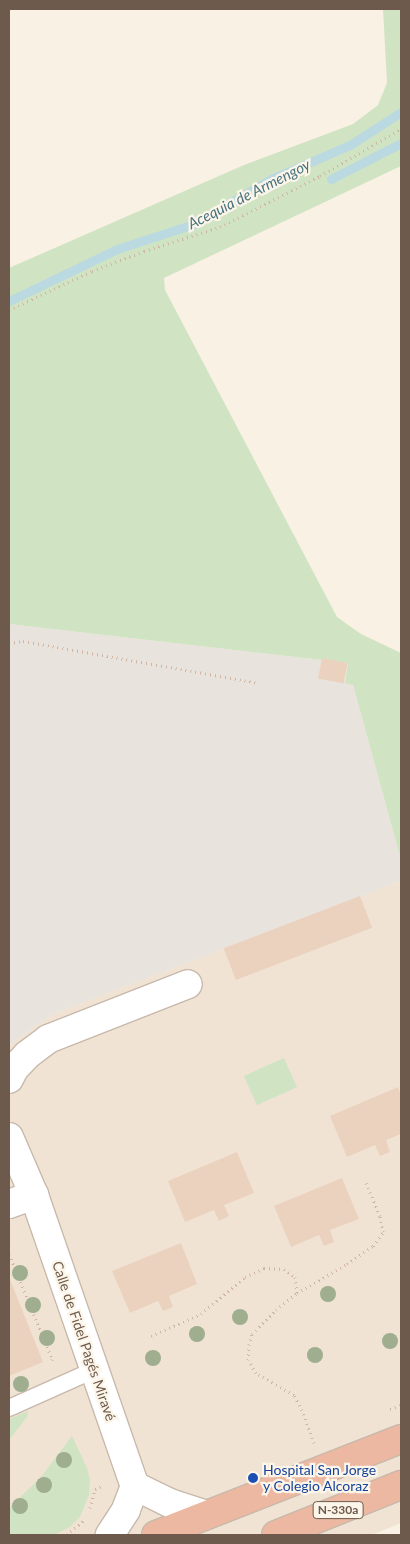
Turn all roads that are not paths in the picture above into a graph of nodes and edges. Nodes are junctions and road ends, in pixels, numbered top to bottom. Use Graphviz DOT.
graph roads {
  1 [pos="188,984"];
  2 [pos="9,1079"];
  3 [pos="9,1137"];
  4 [pos="21,1199"];
  5 [pos="94,1370"];
  6 [pos="9,1408"];
  7 [pos="401,1438"];
  8 [pos="401,1485"];
  9 [pos="135,1486"];
  10 [pos="206,1516"];
  11 [pos="110,1535"];
  12 [pos="156,1535"];
  13 [pos="276,1535"];
  1 -- 2 [label="street"];
  3 -- 4 [label="street, Calle de Fidel Pagés Miravé"];
  4 -- 5 [label="street, Calle de Fidel Pagés Miravé"];
  5 -- 6 [label="lane"];
  5 -- 9 [label="street, Calle de Fidel Pagés Miravé"];
  7 -- 10 [label="highway"];
  8 -- 13 [label="highway, N-330a"];
  9 -- 10 [label="street"];
  9 -- 11 [label="street"];
  10 -- 12 [label="highway"];
}
